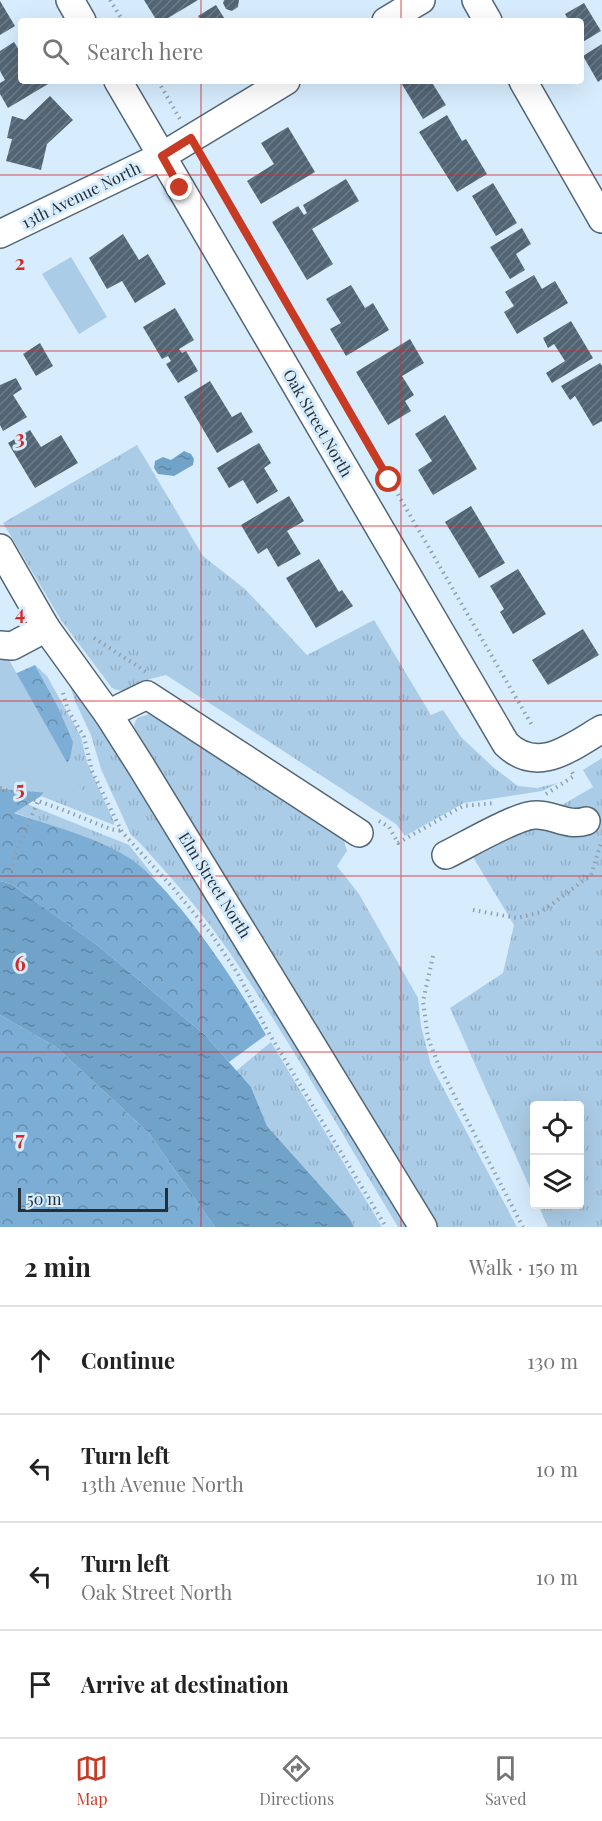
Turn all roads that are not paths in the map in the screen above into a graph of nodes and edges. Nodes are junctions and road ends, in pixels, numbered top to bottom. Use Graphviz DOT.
graph roads {
  1 [pos="70,0"];
  2 [pos="421,0"];
  3 [pos="476,0"];
  4 [pos="80,18"];
  5 [pos="391,18"];
  6 [pos="486,18"];
  7 [pos="120,84"];
  8 [pos="281,84"];
  9 [pos="525,84"];
  10 [pos="162,156"];
  11 [pos="602,219"];
  12 [pos="0,234"];
  13 [pos="0,548"];
  14 [pos="46,628"];
  15 [pos="0,645"];
  16 [pos="108,714"];
  17 [pos="602,729"];
  18 [pos="594,830"];
  19 [pos="359,833"];
  20 [pos="446,855"];
  21 [pos="423,1227"];
  1 -- 4 [label="street"];
  2 -- 5 [label="street"];
  3 -- 6 [label="street"];
  7 -- 10 [label="street, Oak Street North"];
  8 -- 10 [label="street, 13th Avenue North"];
  9 -- 11 [label="street"];
  10 -- 12 [label="street, 13th Avenue North"];
  10 -- 17 [label="street, Oak Street North"];
  13 -- 14 [label="street, Elm Street North"];
  14 -- 15 [label="street"];
  14 -- 16 [label="street, Elm Street North"];
  16 -- 19 [label="street"];
  16 -- 21 [label="street, Elm Street North"];
  18 -- 20 [label="street"];
}
